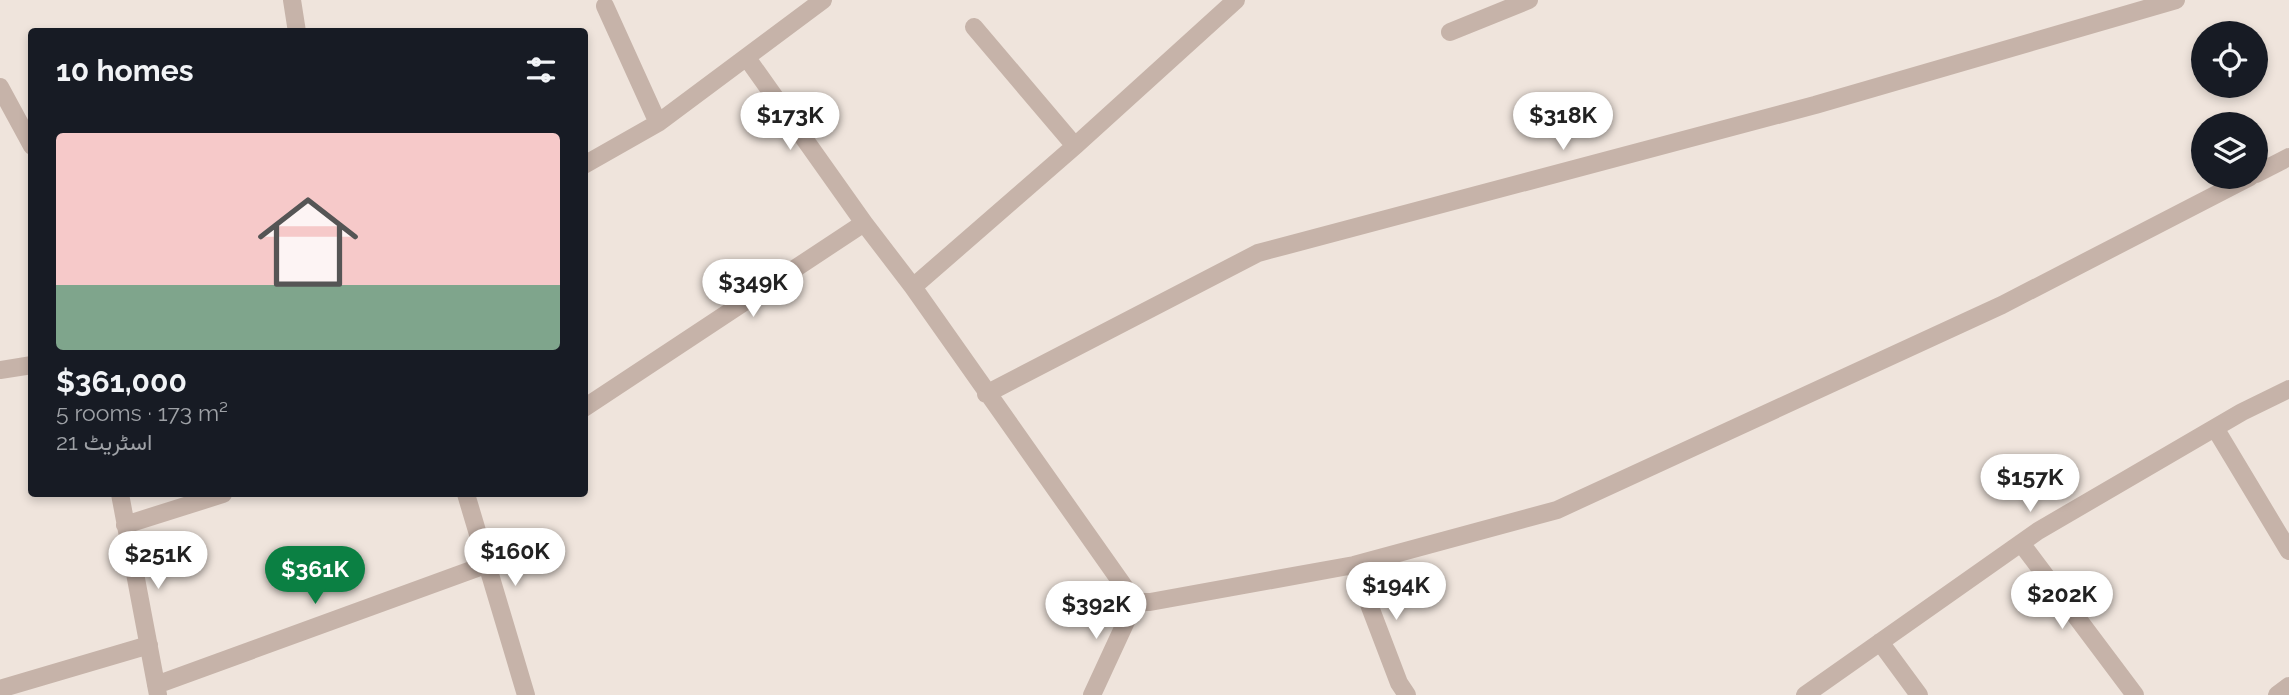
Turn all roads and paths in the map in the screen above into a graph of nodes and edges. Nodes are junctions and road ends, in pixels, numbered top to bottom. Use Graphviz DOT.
graph roads {
  1 [pos="292,0"];
  2 [pos="823,0"];
  3 [pos="1236,0"];
  4 [pos="1529,0"];
  5 [pos="2176,0"];
  6 [pos="605,6"];
  7 [pos="974,27"];
  8 [pos="296,28"];
  9 [pos="1450,33"];
  10 [pos="747,58"];
  11 [pos="0,87"];
  12 [pos="658,123"];
  13 [pos="28,139"];
  14 [pos="1075,146"];
  15 [pos="2289,157"];
  16 [pos="588,163"];
  17 [pos="2268,168"];
  18 [pos="2227,189"];
  19 [pos="864,223"];
  20 [pos="913,287"];
  21 [pos="28,366"];
  22 [pos="0,370"];
  23 [pos="2289,389"];
  24 [pos="986,394"];
  25 [pos="588,405"];
  26 [pos="2215,428"];
  27 [pos="120,497"];
  28 [pos="214,497"];
  29 [pos="467,497"];
  30 [pos="125,525"];
  31 [pos="2021,543"];
  32 [pos="2289,551"];
  33 [pos="488,564"];
  34 [pos="1354,565"];
  35 [pos="1135,602"];
  36 [pos="1880,642"];
  37 [pos="149,645"];
  38 [pos="2289,686"];
  39 [pos="0,689"];
  40 [pos="157,690"];
  41 [pos="526,695"];
  42 [pos="1092,695"];
  43 [pos="1407,695"];
  44 [pos="1805,695"];
  45 [pos="1919,695"];
  46 [pos="2135,695"];
  47 [pos="2277,695"];
  1 -- 8 [label="street"];
  2 -- 10 [label="street"];
  3 -- 14 [label="street"];
  4 -- 9 [label="street"];
  5 -- 24 [label="street"];
  6 -- 12 [label="street"];
  7 -- 14 [label="street"];
  10 -- 12 [label="street"];
  10 -- 19 [label="street"];
  11 -- 13 [label="street"];
  12 -- 16 [label="street"];
  14 -- 20 [label="street"];
  15 -- 17 [label="street"];
  18 -- 34 [label="street"];
  19 -- 20 [label="street"];
  19 -- 25 [label="street"];
  20 -- 24 [label="street"];
  21 -- 22 [label="street"];
  23 -- 26 [label="street"];
  24 -- 35 [label="street"];
  26 -- 31 [label="street"];
  26 -- 32 [label="street"];
  27 -- 30 [label="street"];
  28 -- 30 [label="street"];
  29 -- 33 [label="street"];
  30 -- 37 [label="street"];
  31 -- 36 [label="street"];
  31 -- 46 [label="street"];
  33 -- 40 [label="street"];
  33 -- 41 [label="street"];
  34 -- 35 [label="street"];
  34 -- 43 [label="street"];
  35 -- 42 [label="street"];
  36 -- 44 [label="street"];
  36 -- 45 [label="street"];
  37 -- 39 [label="street"];
  37 -- 40 [label="street"];
  38 -- 47 [label="street"];
}
